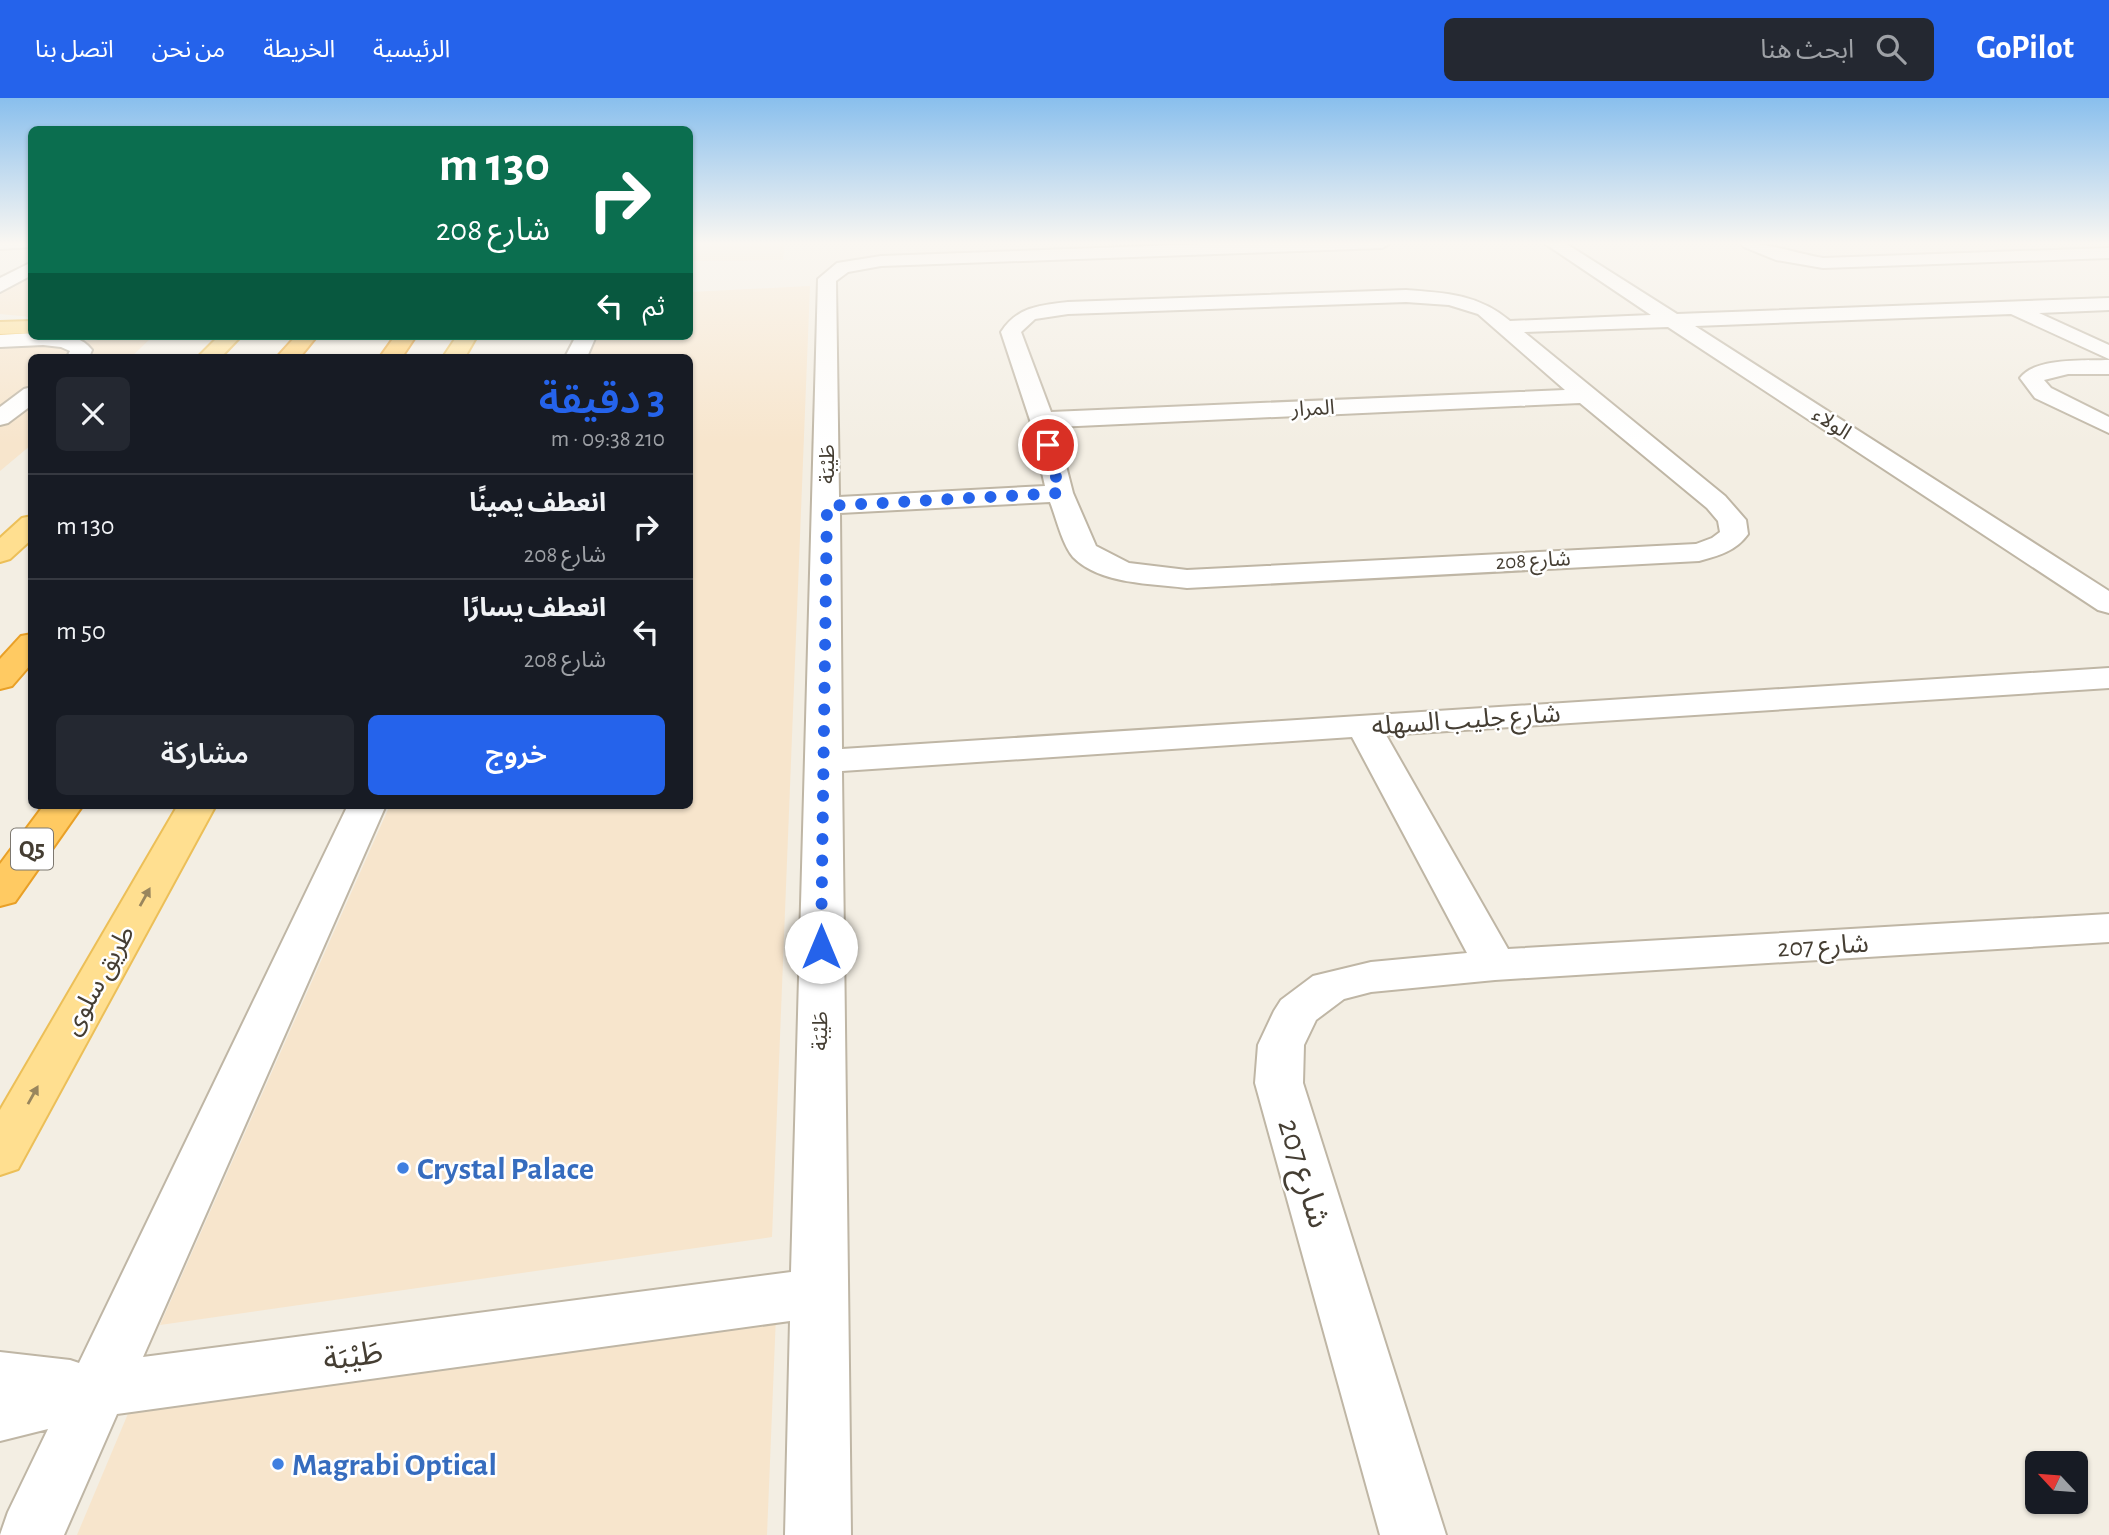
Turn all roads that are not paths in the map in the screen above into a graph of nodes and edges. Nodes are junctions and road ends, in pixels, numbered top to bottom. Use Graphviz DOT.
graph roads {
  1 [pos="827,310"];
  2 [pos="1048,310"];
  3 [pos="1485,310"];
  4 [pos="1658,310"];
  5 [pos="1933,310"];
  6 [pos="2019,310"];
  7 [pos="1674,320"];
  8 [pos="0,321"];
  9 [pos="28,321"];
  10 [pos="28,327"];
  11 [pos="1507,327"];
  12 [pos="0,328"];
  13 [pos="48,340"];
  14 [pos="48,340"];
  15 [pos="227,340"];
  16 [pos="303,340"];
  17 [pos="404,340"];
  18 [pos="0,341"];
  19 [pos="2109,353"];
  20 [pos="79,354"];
  21 [pos="212,354"];
  22 [pos="291,354"];
  23 [pos="393,354"];
  24 [pos="2109,367"];
  25 [pos="1585,396"];
  26 [pos="28,397"];
  27 [pos="0,418"];
  28 [pos="1042,420"];
  29 [pos="2109,426"];
  30 [pos="1060,493"];
  31 [pos="827,506"];
  32 [pos="28,528"];
  33 [pos="1,552"];
  34 [pos="2109,604"];
  35 [pos="28,648"];
  36 [pos="2109,678"];
  37 [pos="0,680"];
  38 [pos="1363,726"];
  39 [pos="822,761"];
  40 [pos="61,809"];
  41 [pos="195,809"];
  42 [pos="365,809"];
  43 [pos="0,893"];
  44 [pos="2109,928"];
  45 [pos="1495,965"];
  46 [pos="0,1155"];
  47 [pos="817,1293"];
  48 [pos="0,1379"];
  49 [pos="96,1390"];
  50 [pos="0,1413"];
  51 [pos="31,1535"];
  52 [pos="818,1535"];
  53 [pos="1413,1535"];
  1 -- 31 [label="street, طَيْبَة"];
  2 -- 28 [label="street, شارع 208"];
  3 -- 11 [label="street, شارع 208"];
  4 -- 7 [label="street, الولاء"];
  5 -- 7 [label="street"];
  6 -- 19 [label="street"];
  7 -- 11 [label="street"];
  7 -- 34 [label="street, الولاء"];
  8 -- 9 [label="main road"];
  10 -- 12 [label="main road"];
  11 -- 25 [label="street, شارع 208"];
  13 -- 18 [label="street"];
  14 -- 20 [label="street"];
  15 -- 21 [label="main road"];
  16 -- 22 [label="highway"];
  17 -- 23 [label="highway"];
  24 -- 29 [label="street"];
  25 -- 28 [label="street, المرار"];
  25 -- 30 [label="street, شارع 208"];
  26 -- 27 [label="street"];
  28 -- 30 [label="street, شارع 208"];
  30 -- 31 [label="street"];
  31 -- 39 [label="street, طَيْبَة"];
  32 -- 33 [label="main road"];
  35 -- 37 [label="highway"];
  36 -- 38 [label="street, شارع جليب السهله"];
  38 -- 39 [label="street, شارع جليب السهله"];
  38 -- 45 [label="street"];
  39 -- 47 [label="street, طَيْبَة"];
  40 -- 43 [label="highway, Q5"];
  46 -- 41 [label="main road, طريق سلوى, one-way"];
  42 -- 49 [label="street"];
  44 -- 45 [label="street, شارع 207"];
  45 -- 53 [label="street, شارع 207"];
  47 -- 49 [label="street, طَيْبَة"];
  47 -- 52 [label="street, طَيْبَة"];
  48 -- 49 [label="street, طَيْبَة"];
  49 -- 50 [label="street, طَيْبَة"];
  49 -- 51 [label="street"];
}
